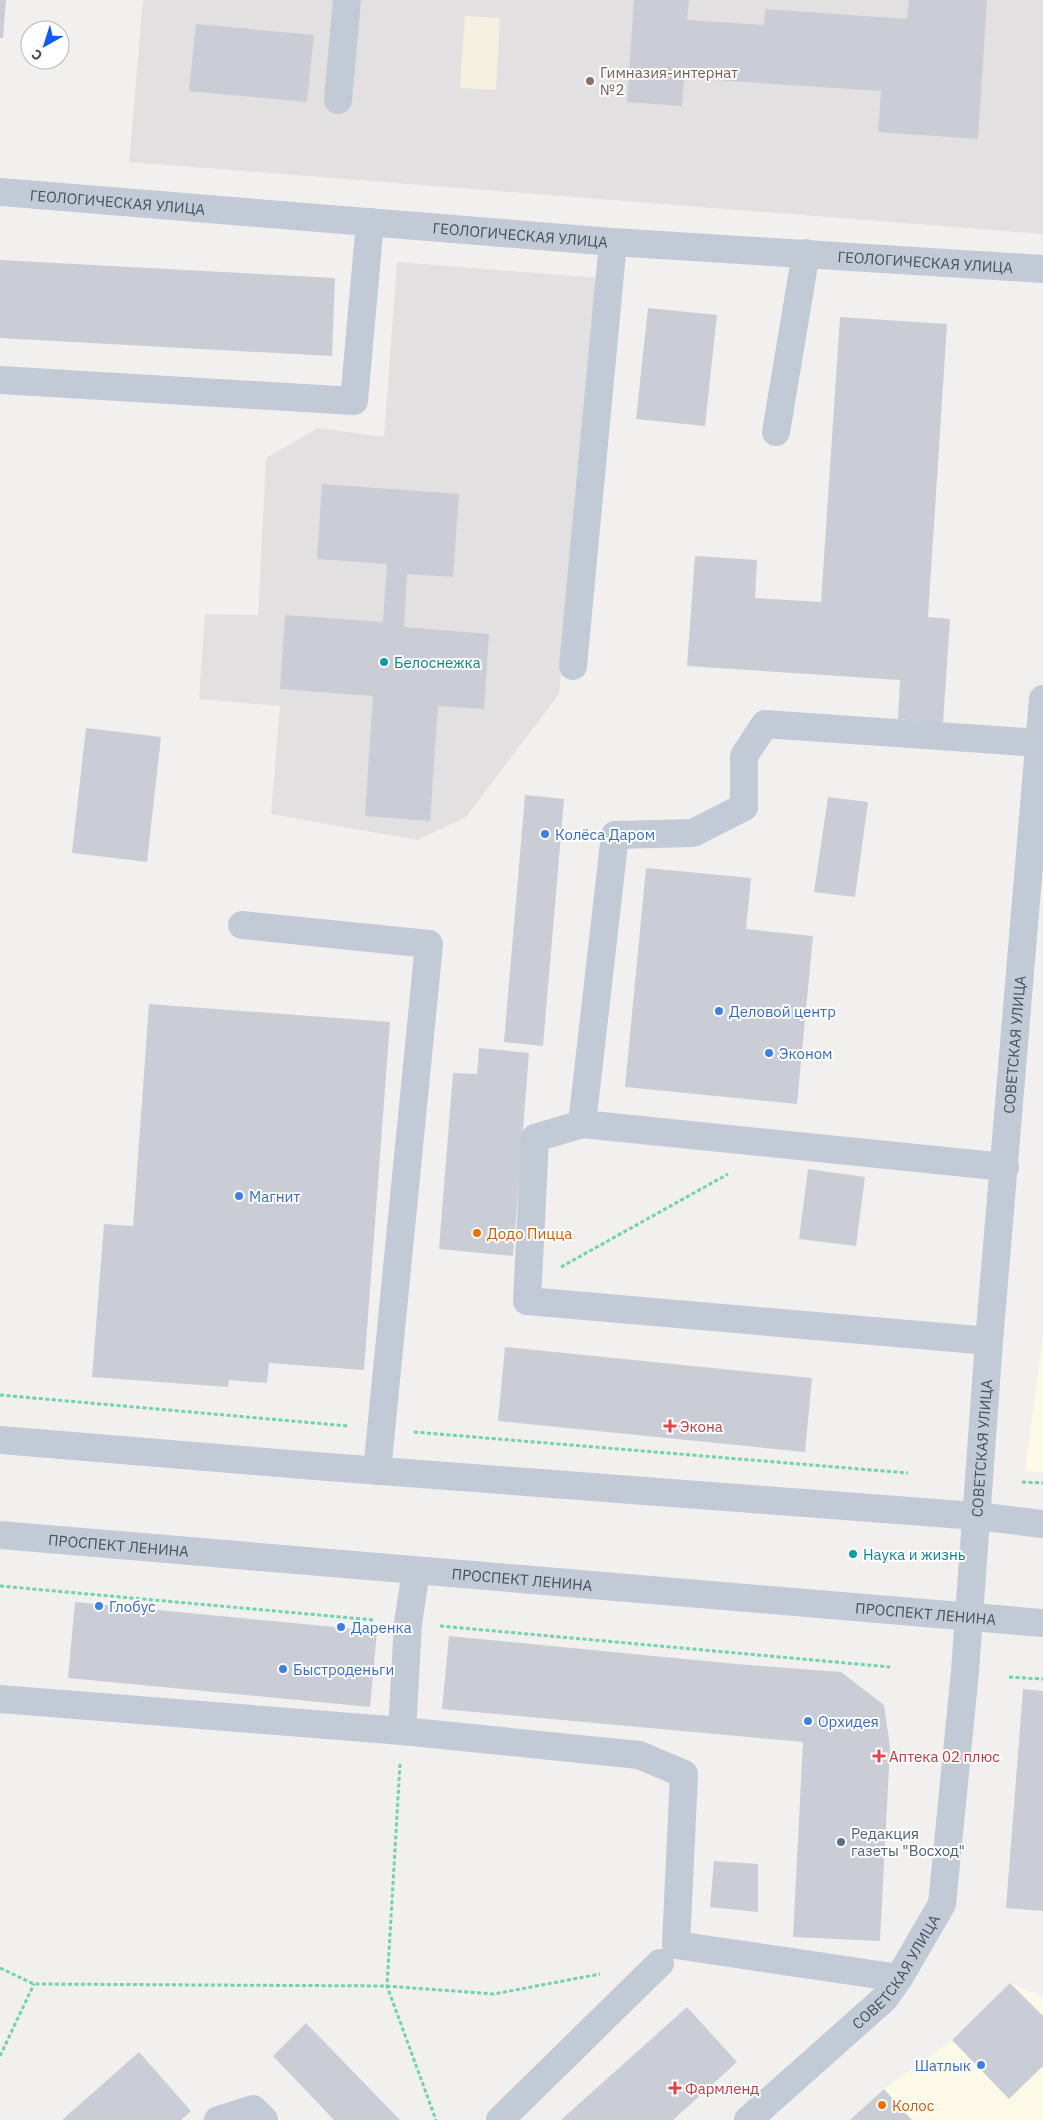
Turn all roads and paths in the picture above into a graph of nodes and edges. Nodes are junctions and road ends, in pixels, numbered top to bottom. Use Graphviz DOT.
graph roads {
  1 [pos="348,0"];
  2 [pos="338,100"];
  3 [pos="0,192"];
  4 [pos="370,222"];
  5 [pos="613,242"];
  6 [pos="806,253"];
  7 [pos="1043,269"];
  8 [pos="0,380"];
  9 [pos="776,432"];
  10 [pos="574,666"];
  11 [pos="1043,699"];
  12 [pos="1040,743"];
  13 [pos="242,925"];
  14 [pos="582,1124"];
  15 [pos="1005,1166"];
  16 [pos="729,1173"];
  17 [pos="528,1285"];
  18 [pos="989,1340"];
  19 [pos="0,1395"];
  20 [pos="382,1429"];
  21 [pos="0,1440"];
  22 [pos="378,1471"];
  23 [pos="908,1473"];
  24 [pos="1022,1482"];
  25 [pos="1043,1483"];
  26 [pos="976,1516"];
  27 [pos="1043,1524"];
  28 [pos="0,1535"];
  29 [pos="416,1571"];
  30 [pos="0,1586"];
  31 [pos="968,1617"];
  32 [pos="408,1623"];
  33 [pos="1043,1623"];
  34 [pos="890,1667"];
  35 [pos="1009,1677"];
  36 [pos="1043,1679"];
  37 [pos="0,1699"];
  38 [pos="402,1731"];
  39 [pos="660,1963"];
  40 [pos="0,1968"];
  41 [pos="601,1974"];
  42 [pos="899,1978"];
  43 [pos="34,1984"];
  44 [pos="387,1986"];
  45 [pos="0,2056"];
  46 [pos="218,2120"];
  47 [pos="264,2120"];
  48 [pos="436,2120"];
  49 [pos="500,2120"];
  50 [pos="748,2120"];
  1 -- 2 [label="street"];
  3 -- 4 [label="street, ГЕОЛОГИЧЕСКАЯ УЛИЦА"];
  4 -- 5 [label="street, ГЕОЛОГИЧЕСКАЯ УЛИЦА"];
  4 -- 8 [label="street"];
  5 -- 6 [label="street, ГЕОЛОГИЧЕСКАЯ УЛИЦА"];
  5 -- 10 [label="street"];
  6 -- 7 [label="street, ГЕОЛОГИЧЕСКАЯ УЛИЦА"];
  6 -- 9 [label="street"];
  11 -- 12 [label="street, СОВЕТСКАЯ УЛИЦА"];
  12 -- 14 [label="street"];
  12 -- 15 [label="street, СОВЕТСКАЯ УЛИЦА"];
  13 -- 20 [label="street"];
  14 -- 15 [label="street"];
  14 -- 17 [label="street"];
  15 -- 18 [label="street, СОВЕТСКАЯ УЛИЦА"];
  16 -- 17 [label="path"];
  17 -- 18 [label="street"];
  18 -- 26 [label="street, СОВЕТСКАЯ УЛИЦА"];
  19 -- 20 [label="path"];
  20 -- 22 [label="street"];
  20 -- 23 [label="path"];
  21 -- 22 [label="street"];
  22 -- 26 [label="street"];
  24 -- 25 [label="path"];
  26 -- 27 [label="street"];
  26 -- 31 [label="street, СОВЕТСКАЯ УЛИЦА"];
  28 -- 29 [label="street, ПРОСПЕКТ ЛЕНИНА"];
  29 -- 31 [label="street, ПРОСПЕКТ ЛЕНИНА"];
  29 -- 32 [label="street"];
  30 -- 32 [label="path"];
  31 -- 33 [label="street, ПРОСПЕКТ ЛЕНИНА"];
  31 -- 42 [label="street, СОВЕТСКАЯ УЛИЦА"];
  32 -- 34 [label="path"];
  32 -- 38 [label="street"];
  35 -- 36 [label="path"];
  37 -- 38 [label="street"];
  38 -- 42 [label="street"];
  38 -- 44 [label="path"];
  39 -- 49 [label="street"];
  40 -- 43 [label="path"];
  41 -- 44 [label="path"];
  42 -- 50 [label="street, СОВЕТСКАЯ УЛИЦА"];
  43 -- 44 [label="path"];
  43 -- 45 [label="path"];
  44 -- 48 [label="path"];
  46 -- 47 [label="street"];
}
